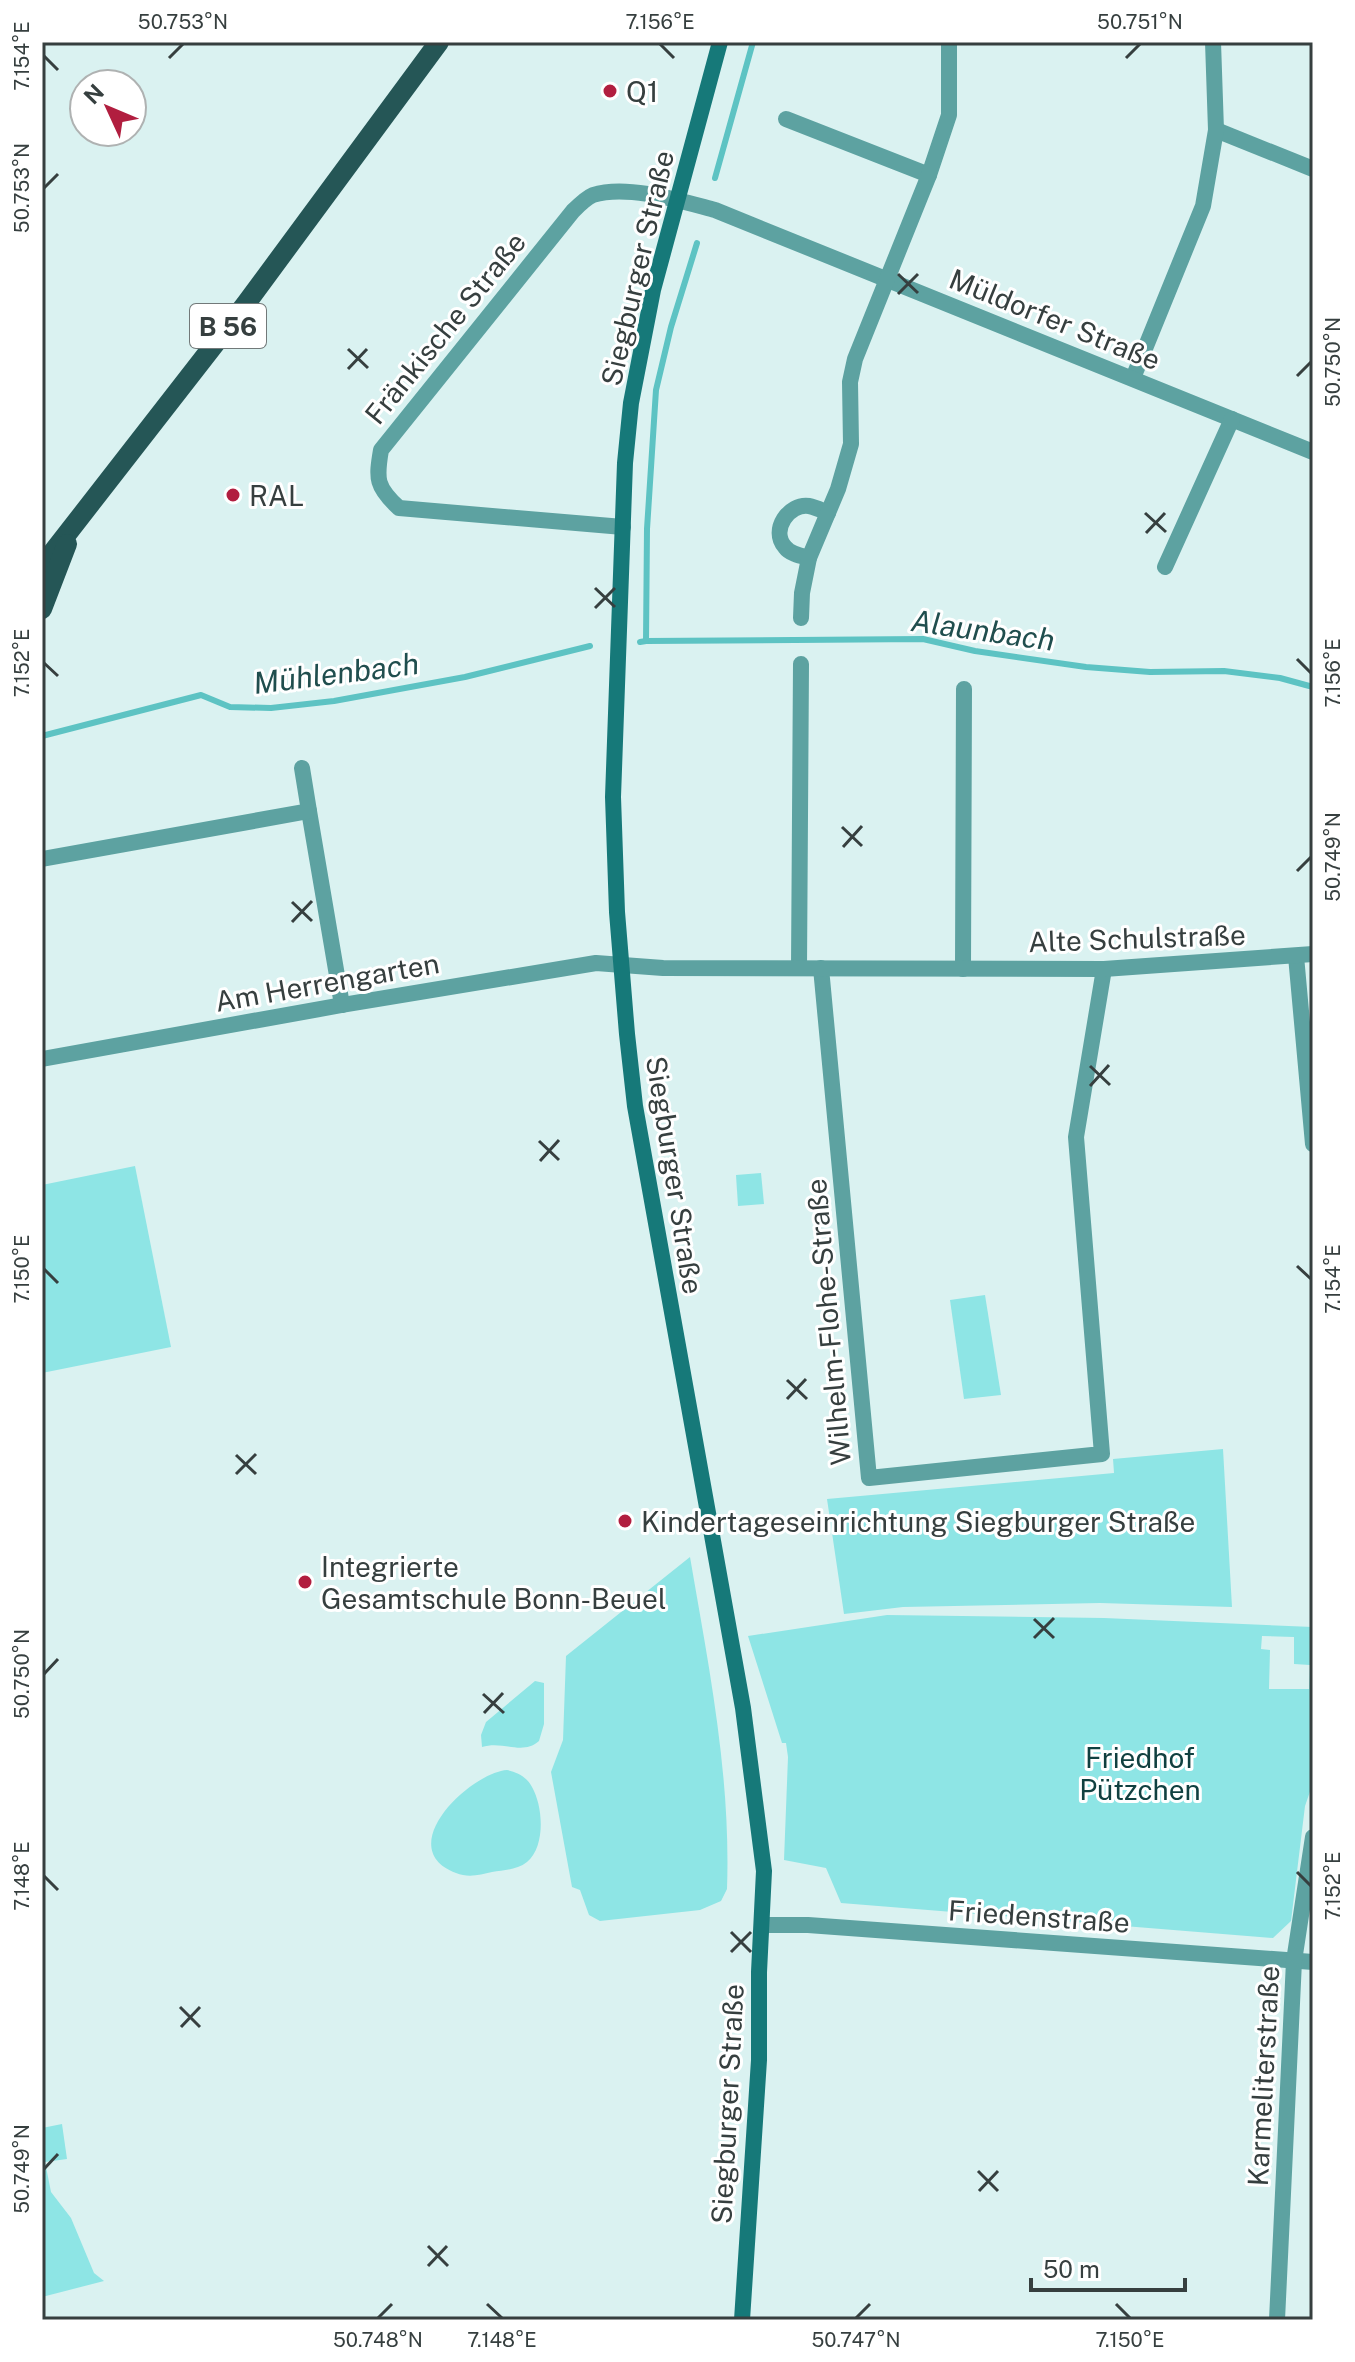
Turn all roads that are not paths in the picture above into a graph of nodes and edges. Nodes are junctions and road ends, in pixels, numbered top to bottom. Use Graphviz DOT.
graph roads {
  1 [pos="439,42"];
  2 [pos="720,42"];
  3 [pos="949,42"];
  4 [pos="1213,42"];
  5 [pos="786,119"];
  6 [pos="1216,130"];
  7 [pos="1313,169"];
  8 [pos="929,175"];
  9 [pos="677,200"];
  10 [pos="886,279"];
  11 [pos="1133,378"];
  12 [pos="1232,419"];
  13 [pos="1313,452"];
  14 [pos="828,513"];
  15 [pos="75,525"];
  16 [pos="623,527"];
  17 [pos="809,558"];
  18 [pos="42,566"];
  19 [pos="1165,567"];
  20 [pos="42,609"];
  21 [pos="801,618"];
  22 [pos="801,664"];
  23 [pos="964,689"];
  24 [pos="302,768"];
  25 [pos="309,811"];
  26 [pos="42,859"];
  27 [pos="1304,955"];
  28 [pos="621,965"];
  29 [pos="799,968"];
  30 [pos="821,968"];
  31 [pos="963,969"];
  32 [pos="1104,969"];
  33 [pos="342,1005"];
  34 [pos="42,1059"];
  35 [pos="1313,1144"];
  36 [pos="1313,1837"];
  37 [pos="762,1925"];
  38 [pos="1294,1961"];
  39 [pos="1313,1962"];
  40 [pos="742,2320"];
  41 [pos="1277,2320"];
  1 -- 15 [label="main road, B 56"];
  2 -- 9 [label="main road, Siegburger Straße"];
  3 -- 8 [label="street"];
  4 -- 6 [label="street"];
  5 -- 8 [label="street"];
  6 -- 7 [label="street"];
  6 -- 11 [label="street"];
  8 -- 10 [label="street"];
  9 -- 10 [label="street, Müldorfer Straße"];
  9 -- 16 [label="main road, Siegburger Straße"];
  9 -- 16 [label="street, Fränkische Straße"];
  10 -- 11 [label="street, Müldorfer Straße"];
  10 -- 14 [label="street"];
  11 -- 12 [label="street, Müldorfer Straße"];
  12 -- 13 [label="street, Müldorfer Straße"];
  12 -- 19 [label="street"];
  14 -- 17 [label="street"];
  14 -- 17 [label="street"];
  15 -- 18 [label="main road, B 56"];
  15 -- 20 [label="main road, B 56"];
  16 -- 28 [label="main road, Siegburger Straße"];
  17 -- 21 [label="street"];
  22 -- 29 [label="street"];
  23 -- 31 [label="street"];
  24 -- 25 [label="street"];
  25 -- 26 [label="street"];
  25 -- 33 [label="street"];
  27 -- 32 [label="street, Alte Schulstraße"];
  27 -- 35 [label="street"];
  28 -- 29 [label="street, Alte Schulstraße"];
  28 -- 33 [label="street, Am Herrengarten"];
  28 -- 37 [label="main road, Siegburger Straße"];
  29 -- 30 [label="street, Alte Schulstraße"];
  30 -- 31 [label="street, Alte Schulstraße"];
  30 -- 32 [label="street, Wilhelm-Flohe-Straße"];
  31 -- 32 [label="street, Alte Schulstraße"];
  33 -- 34 [label="street, Am Herrengarten"];
  36 -- 38 [label="street, Karmeliterstraße"];
  37 -- 38 [label="street, Friedenstraße"];
  37 -- 40 [label="main road, Siegburger Straße"];
  38 -- 39 [label="street, Friedenstraße"];
  38 -- 41 [label="street, Karmeliterstraße"];
}
